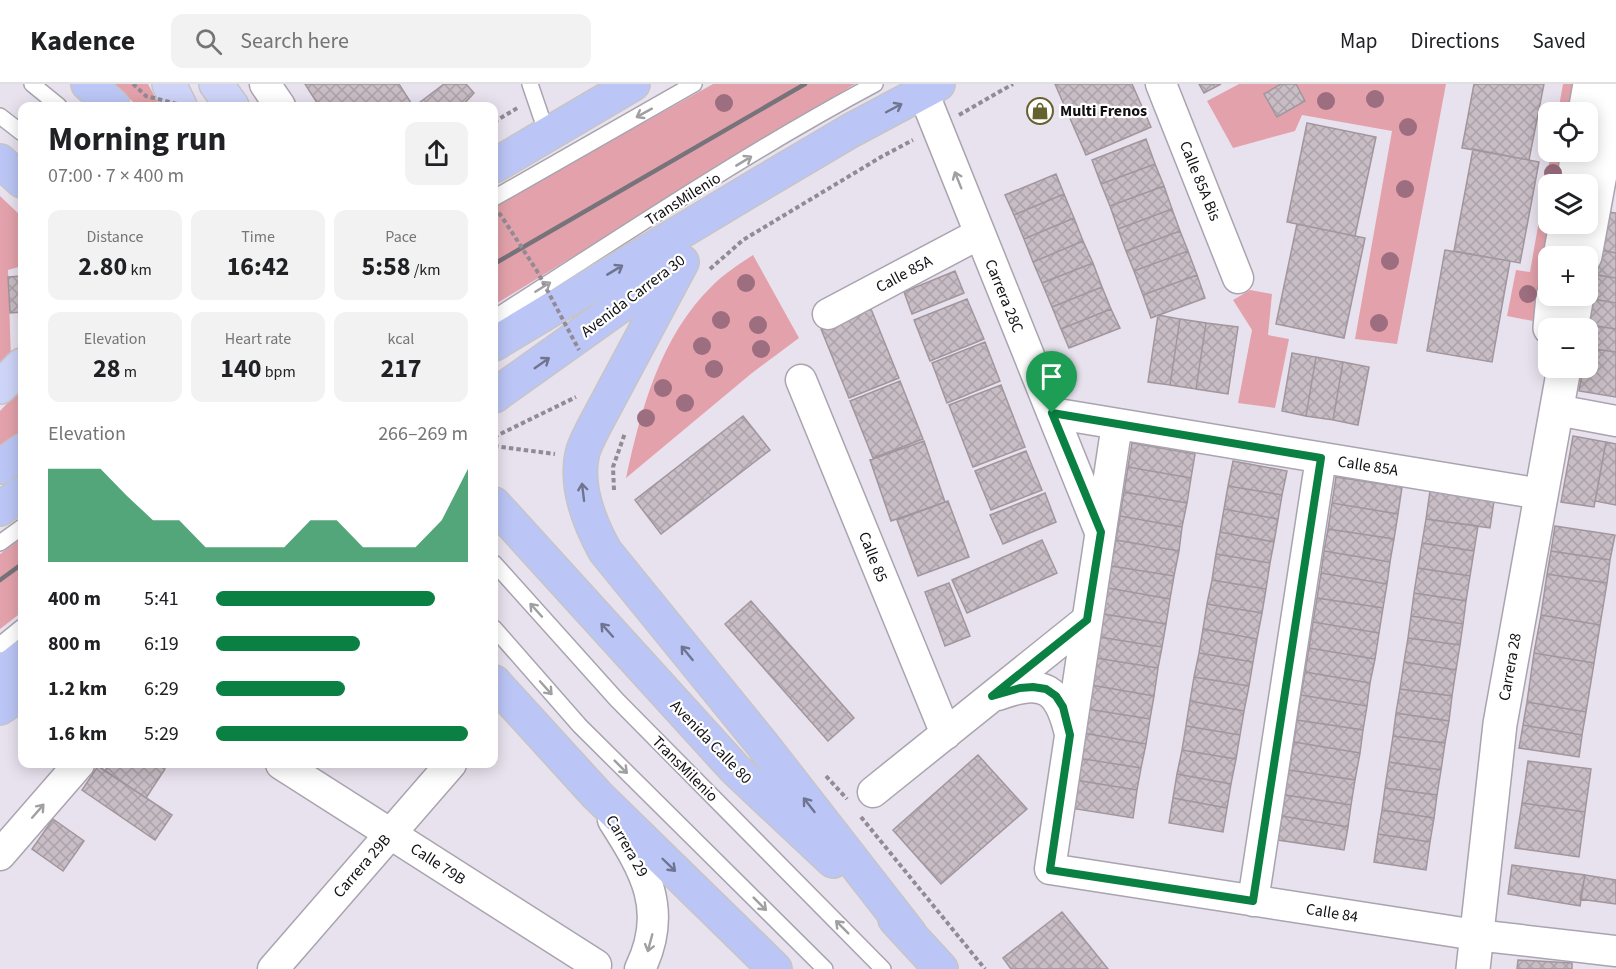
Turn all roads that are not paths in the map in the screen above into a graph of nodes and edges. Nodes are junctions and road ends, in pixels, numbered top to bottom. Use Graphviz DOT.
graph roads {
  1 [pos="32,84"];
  2 [pos="88,84"];
  3 [pos="168,84"];
  4 [pos="216,84"];
  5 [pos="265,84"];
  6 [pos="632,84"];
  7 [pos="694,84"];
  8 [pos="875,84"];
  9 [pos="1161,84"];
  10 [pos="1590,84"];
  11 [pos="534,86"];
  12 [pos="1616,87"];
  13 [pos="931,88"];
  14 [pos="53,102"];
  15 [pos="108,102"];
  16 [pos="178,102"];
  17 [pos="229,102"];
  18 [pos="277,102"];
  19 [pos="1587,102"];
  20 [pos="0,116"];
  21 [pos="545,128"];
  22 [pos="18,130"];
  23 [pos="498,142"];
  24 [pos="1599,155"];
  25 [pos="498,163"];
  26 [pos="1582,174"];
  27 [pos="762,183"];
  28 [pos="498,196"];
  29 [pos="979,234"];
  30 [pos="1586,246"];
  31 [pos="692,269"];
  32 [pos="1238,278"];
  33 [pos="828,314"];
  34 [pos="498,315"];
  35 [pos="498,342"];
  36 [pos="18,369"];
  37 [pos="1562,378"];
  38 [pos="801,380"];
  39 [pos="0,387"];
  40 [pos="498,393"];
  41 [pos="1557,410"];
  42 [pos="1052,413"];
  43 [pos="1616,421"];
  44 [pos="1117,424"];
  45 [pos="18,454"];
  46 [pos="1321,458"];
  47 [pos="0,467"];
  48 [pos="1541,494"];
  49 [pos="18,496"];
  50 [pos="498,508"];
  51 [pos="0,509"];
  52 [pos="18,530"];
  53 [pos="1101,532"];
  54 [pos="0,543"];
  55 [pos="498,567"];
  56 [pos="1087,620"];
  57 [pos="18,630"];
  58 [pos="498,633"];
  59 [pos="0,645"];
  60 [pos="18,661"];
  61 [pos="0,675"];
  62 [pos="498,687"];
  63 [pos="18,696"];
  64 [pos="992,696"];
  65 [pos="0,708"];
  66 [pos="946,734"];
  67 [pos="1070,735"];
  68 [pos="76,768"];
  69 [pos="286,768"];
  70 [pos="449,768"];
  71 [pos="873,792"];
  72 [pos="597,795"];
  73 [pos="391,834"];
  74 [pos="0,855"];
  75 [pos="1253,901"];
  76 [pos="910,934"];
  77 [pos="1476,935"];
  78 [pos="1616,951"];
  79 [pos="596,965"];
  80 [pos="273,969"];
  81 [pos="640,969"];
  82 [pos="775,969"];
  83 [pos="825,969"];
  84 [pos="883,969"];
  85 [pos="941,969"];
  86 [pos="1473,969"];
  1 -- 14 [label="lane"];
  2 -- 15 [label="highway"];
  3 -- 16 [label="main road"];
  4 -- 17 [label="main road"];
  5 -- 18 [label="street"];
  6 -- 21 [label="highway"];
  7 -- 28 [label="lane, one-way"];
  34 -- 8 [label="lane, TransMilenio, one-way"];
  9 -- 32 [label="street, Calle 85A Bis"];
  10 -- 19 [label="street"];
  11 -- 21 [label="lane"];
  12 -- 24 [label="street"];
  27 -- 13 [label="highway, Avenida Carrera 30, one-way"];
  29 -- 13 [label="street, Carrera 28C, one-way"];
  20 -- 22 [label="lane"];
  21 -- 23 [label="highway"];
  21 -- 25 [label="highway"];
  24 -- 26 [label="street"];
  24 -- 30 [label="street"];
  27 -- 31 [label="highway, Avenida Carrera 30"];
  35 -- 27 [label="highway, Avenida Carrera 30, one-way"];
  29 -- 33 [label="street, Calle 85A"];
  29 -- 42 [label="street, Carrera 28C"];
  40 -- 31 [label="highway, Avenida Carrera 30, one-way"];
  76 -- 31 [label="highway, one-way"];
  36 -- 39 [label="main road"];
  37 -- 41 [label="street, Carrera 28"];
  38 -- 66 [label="street, Calle 85"];
  41 -- 43 [label="street"];
  41 -- 48 [label="street, Carrera 28"];
  42 -- 44 [label="street, Calle 85A"];
  42 -- 53 [label="street, Carrera 28C"];
  44 -- 46 [label="street, Calle 85A"];
  44 -- 53 [label="street"];
  45 -- 47 [label="highway"];
  46 -- 48 [label="street, Calle 85A"];
  46 -- 75 [label="street"];
  48 -- 77 [label="street, Carrera 28"];
  49 -- 51 [label="highway"];
  76 -- 50 [label="highway, Avenida Calle 80, one-way"];
  52 -- 54 [label="lane"];
  53 -- 56 [label="street"];
  84 -- 55 [label="lane, TransMilenio, one-way"];
  56 -- 64 [label="street"];
  56 -- 67 [label="street"];
  57 -- 59 [label="lane"];
  58 -- 83 [label="lane, one-way"];
  60 -- 61 [label="highway"];
  62 -- 72 [label="highway"];
  63 -- 65 [label="highway"];
  64 -- 66 [label="street"];
  64 -- 67 [label="street"];
  66 -- 71 [label="street"];
  67 -- 75 [label="street, Calle 84"];
  74 -- 68 [label="street, one-way"];
  69 -- 73 [label="street, Calle 79B"];
  70 -- 73 [label="street, Carrera 29B"];
  72 -- 81 [label="street, Carrera 29, one-way"];
  72 -- 82 [label="highway, one-way"];
  73 -- 79 [label="street, Calle 79B"];
  73 -- 80 [label="street, Carrera 29B"];
  75 -- 77 [label="street, Calle 84"];
  76 -- 85 [label="highway, Avenida Calle 80"];
  77 -- 78 [label="street, Calle 84"];
  77 -- 86 [label="street, Carrera 28"];
}
